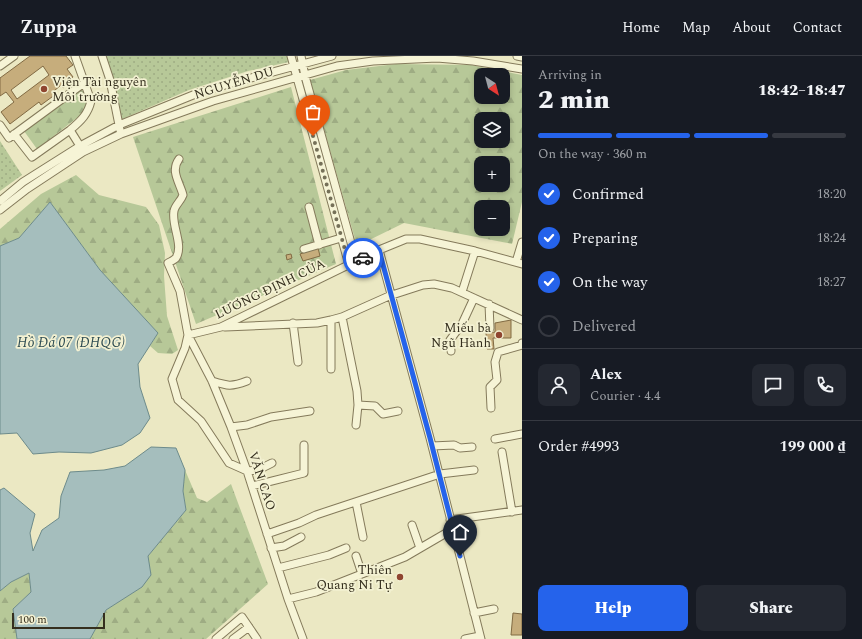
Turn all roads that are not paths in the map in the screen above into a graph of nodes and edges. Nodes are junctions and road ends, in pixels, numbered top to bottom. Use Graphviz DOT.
graph roads {
  1 [pos="14,56"];
  2 [pos="75,56"];
  3 [pos="102,56"];
  4 [pos="291,56"];
  5 [pos="301,56"];
  6 [pos="333,56"];
  7 [pos="517,56"];
  8 [pos="522,57"];
  9 [pos="303,64"];
  10 [pos="0,66"];
  11 [pos="293,66"];
  12 [pos="337,66"];
  13 [pos="522,69"];
  14 [pos="305,76"];
  15 [pos="296,77"];
  16 [pos="84,83"];
  17 [pos="0,125"];
  18 [pos="119,125"];
  19 [pos="70,130"];
  20 [pos="14,134"];
  21 [pos="121,134"];
  22 [pos="80,146"];
  23 [pos="179,159"];
  24 [pos="0,201"];
  25 [pos="309,207"];
  26 [pos="0,210"];
  27 [pos="341,238"];
  28 [pos="522,242"];
  29 [pos="319,244"];
  30 [pos="304,249"];
  31 [pos="379,250"];
  32 [pos="475,251"];
  33 [pos="356,261"];
  34 [pos="519,263"];
  35 [pos="349,264"];
  36 [pos="462,292"];
  37 [pos="392,295"];
  38 [pos="474,298"];
  39 [pos="489,304"];
  40 [pos="342,317"];
  41 [pos="331,320"];
  42 [pos="522,320"];
  43 [pos="293,323"];
  44 [pos="221,327"];
  45 [pos="490,328"];
  46 [pos="188,335"];
  47 [pos="522,343"];
  48 [pos="451,351"];
  49 [pos="298,362"];
  50 [pos="332,369"];
  51 [pos="212,381"];
  52 [pos="247,381"];
  53 [pos="358,405"];
  54 [pos="491,408"];
  55 [pos="310,411"];
  56 [pos="398,411"];
  57 [pos="356,425"];
  58 [pos="231,427"];
  59 [pos="522,434"];
  60 [pos="495,439"];
  61 [pos="304,445"];
  62 [pos="432,446"];
  63 [pos="472,447"];
  64 [pos="502,452"];
  65 [pos="272,464"];
  66 [pos="474,470"];
  67 [pos="247,471"];
  68 [pos="440,474"];
  69 [pos="252,486"];
  70 [pos="356,502"];
  71 [pos="522,510"];
  72 [pos="512,512"];
  73 [pos="450,520"];
  74 [pos="412,525"];
  75 [pos="453,529"];
  76 [pos="266,534"];
  77 [pos="300,537"];
  78 [pos="363,537"];
  79 [pos="271,548"];
  80 [pos="346,548"];
  81 [pos="420,548"];
  82 [pos="356,556"];
  83 [pos="278,568"];
  84 [pos="362,574"];
  85 [pos="288,599"];
  86 [pos="494,609"];
  87 [pos="474,613"];
  88 [pos="249,627"];
  89 [pos="480,637"];
  90 [pos="216,639"];
  91 [pos="233,639"];
  92 [pos="258,639"];
  93 [pos="303,639"];
  94 [pos="465,639"];
  1 -- 10 [label="street"];
  2 -- 16 [label="street"];
  3 -- 18 [label="street"];
  4 -- 11 [label="street"];
  5 -- 9 [label="street"];
  6 -- 9 [label="street, NGUYỄN DU"];
  6 -- 12 [label="street"];
  7 -- 8 [label="street"];
  9 -- 11 [label="street, NGUYỄN DU"];
  9 -- 14 [label="street"];
  11 -- 15 [label="street"];
  11 -- 18 [label="street, NGUYỄN DU"];
  12 -- 13 [label="street, NGUYỄN DU"];
  12 -- 14 [label="street, NGUYỄN DU"];
  14 -- 15 [label="street, NGUYỄN DU"];
  14 -- 33 [label="street"];
  15 -- 21 [label="street, NGUYỄN DU"];
  15 -- 27 [label="street"];
  16 -- 19 [label="street"];
  16 -- 20 [label="street"];
  17 -- 20 [label="street"];
  18 -- 21 [label="street"];
  18 -- 22 [label="street, NGUYỄN DU"];
  19 -- 20 [label="street"];
  19 -- 22 [label="street"];
  21 -- 26 [label="street, NGUYỄN DU"];
  22 -- 24 [label="street, NGUYỄN DU"];
  23 -- 46 [label="street"];
  25 -- 29 [label="street"];
  27 -- 29 [label="street"];
  27 -- 35 [label="street"];
  28 -- 34 [label="street"];
  29 -- 30 [label="street"];
  31 -- 32 [label="street, LƯƠNG ĐỊNH CỦA"];
  31 -- 33 [label="street, LƯƠNG ĐỊNH CỦA"];
  31 -- 37 [label="street"];
  32 -- 34 [label="street, LƯƠNG ĐỊNH CỦA"];
  32 -- 36 [label="street"];
  33 -- 35 [label="street, LƯƠNG ĐỊNH CỦA"];
  35 -- 44 [label="street, LƯƠNG ĐỊNH CỦA"];
  36 -- 37 [label="street"];
  36 -- 38 [label="street"];
  37 -- 40 [label="street"];
  37 -- 62 [label="street"];
  38 -- 39 [label="street"];
  38 -- 48 [label="street"];
  39 -- 42 [label="street"];
  39 -- 45 [label="street"];
  40 -- 41 [label="street"];
  40 -- 53 [label="street"];
  41 -- 43 [label="street"];
  41 -- 50 [label="street"];
  43 -- 44 [label="street"];
  43 -- 49 [label="street"];
  44 -- 46 [label="street, LƯƠNG ĐỊNH CỦA"];
  46 -- 51 [label="street, VĂN CAO"];
  46 -- 67 [label="street"];
  47 -- 54 [label="street"];
  51 -- 52 [label="street"];
  51 -- 58 [label="street, VĂN CAO"];
  53 -- 56 [label="street"];
  53 -- 57 [label="street"];
  55 -- 58 [label="street"];
  58 -- 67 [label="street, VĂN CAO"];
  59 -- 60 [label="street"];
  61 -- 69 [label="street"];
  62 -- 63 [label="street"];
  62 -- 68 [label="street"];
  64 -- 72 [label="street"];
  65 -- 67 [label="street"];
  66 -- 68 [label="street"];
  67 -- 69 [label="street, VĂN CAO"];
  68 -- 70 [label="street"];
  68 -- 73 [label="street"];
  69 -- 76 [label="street, VĂN CAO"];
  70 -- 76 [label="street"];
  70 -- 78 [label="street"];
  71 -- 72 [label="street"];
  72 -- 73 [label="street"];
  73 -- 75 [label="street"];
  74 -- 81 [label="street"];
  75 -- 81 [label="street"];
  75 -- 87 [label="street"];
  76 -- 79 [label="street, VĂN CAO"];
  77 -- 79 [label="street"];
  79 -- 83 [label="street, VĂN CAO"];
  80 -- 83 [label="street"];
  81 -- 84 [label="street"];
  82 -- 84 [label="street"];
  83 -- 85 [label="street, VĂN CAO"];
  84 -- 85 [label="street"];
  85 -- 93 [label="street, VĂN CAO"];
  86 -- 87 [label="street"];
  87 -- 89 [label="street"];
  88 -- 90 [label="street"];
  88 -- 91 [label="street"];
  88 -- 92 [label="street"];
  89 -- 94 [label="street"];
}
